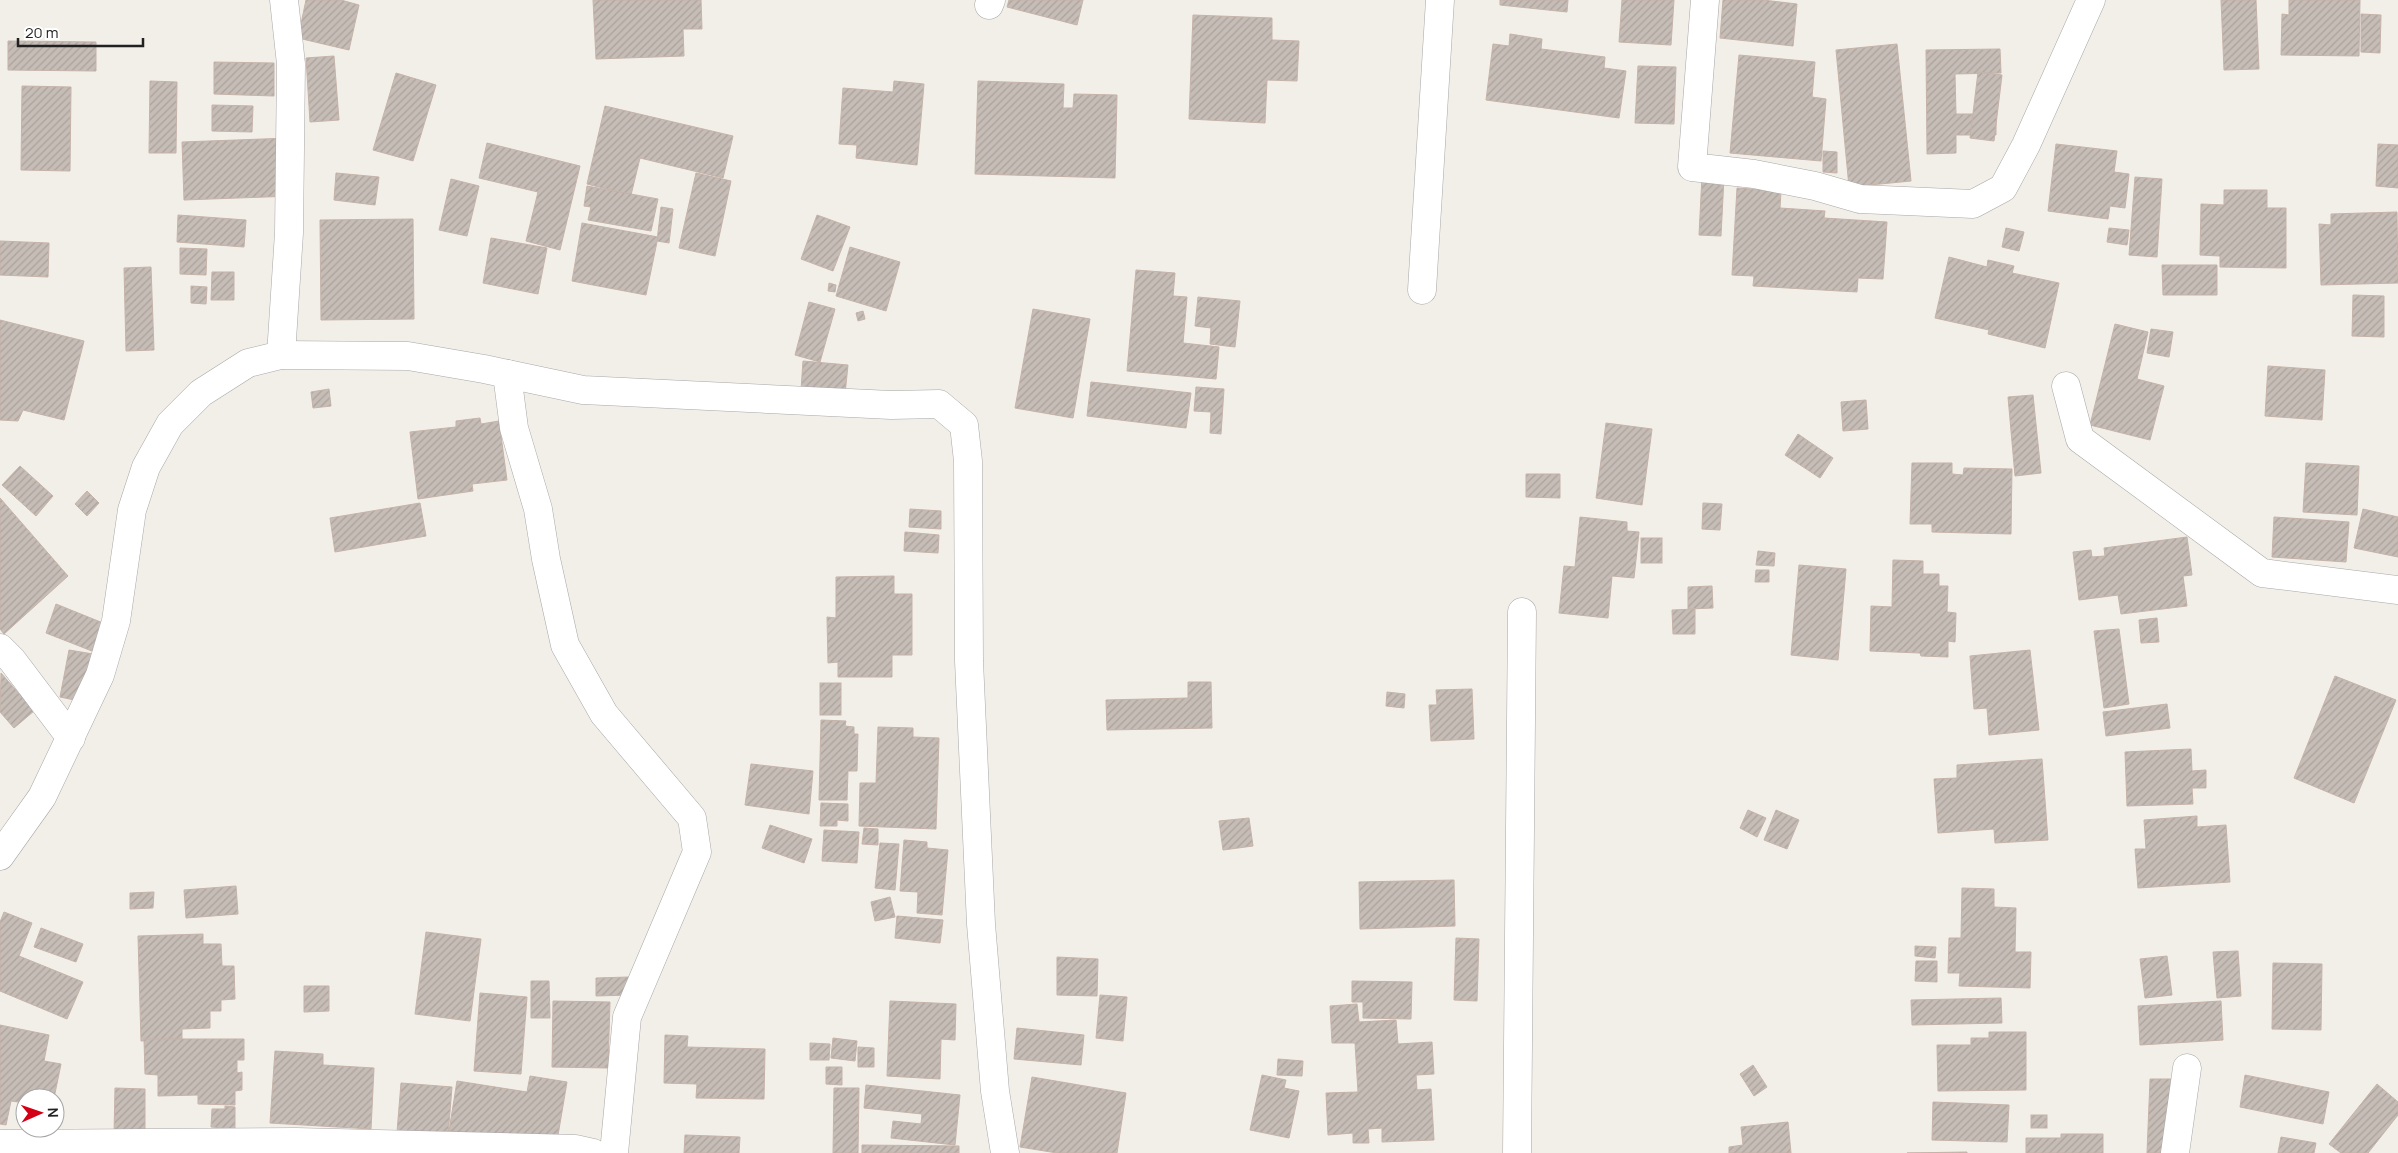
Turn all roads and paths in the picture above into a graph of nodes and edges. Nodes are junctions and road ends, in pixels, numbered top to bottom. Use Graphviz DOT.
graph roads {
  1 [pos="284,0"];
  2 [pos="1440,0"];
  3 [pos="1705,0"];
  4 [pos="2091,0"];
  5 [pos="1422,290"];
  6 [pos="281,355"];
  7 [pos="507,374"];
  8 [pos="2066,386"];
  9 [pos="2398,590"];
  10 [pos="1522,612"];
  11 [pos="0,648"];
  12 [pos="71,738"];
  13 [pos="0,856"];
  14 [pos="2187,1068"];
  15 [pos="0,1144"];
  16 [pos="188,1148"];
  17 [pos="593,1153"];
  18 [pos="614,1153"];
  19 [pos="1005,1153"];
  20 [pos="1517,1153"];
  21 [pos="2175,1153"];
  1 -- 6 [label="street"];
  2 -- 5 [label="street"];
  3 -- 4 [label="street"];
  6 -- 7 [label="street"];
  6 -- 12 [label="street"];
  7 -- 18 [label="street"];
  7 -- 19 [label="street"];
  8 -- 9 [label="street"];
  10 -- 20 [label="street"];
  11 -- 12 [label="street"];
  12 -- 13 [label="street"];
  14 -- 21 [label="street"];
  15 -- 16 [label="street"];
  16 -- 17 [label="street"];
}
